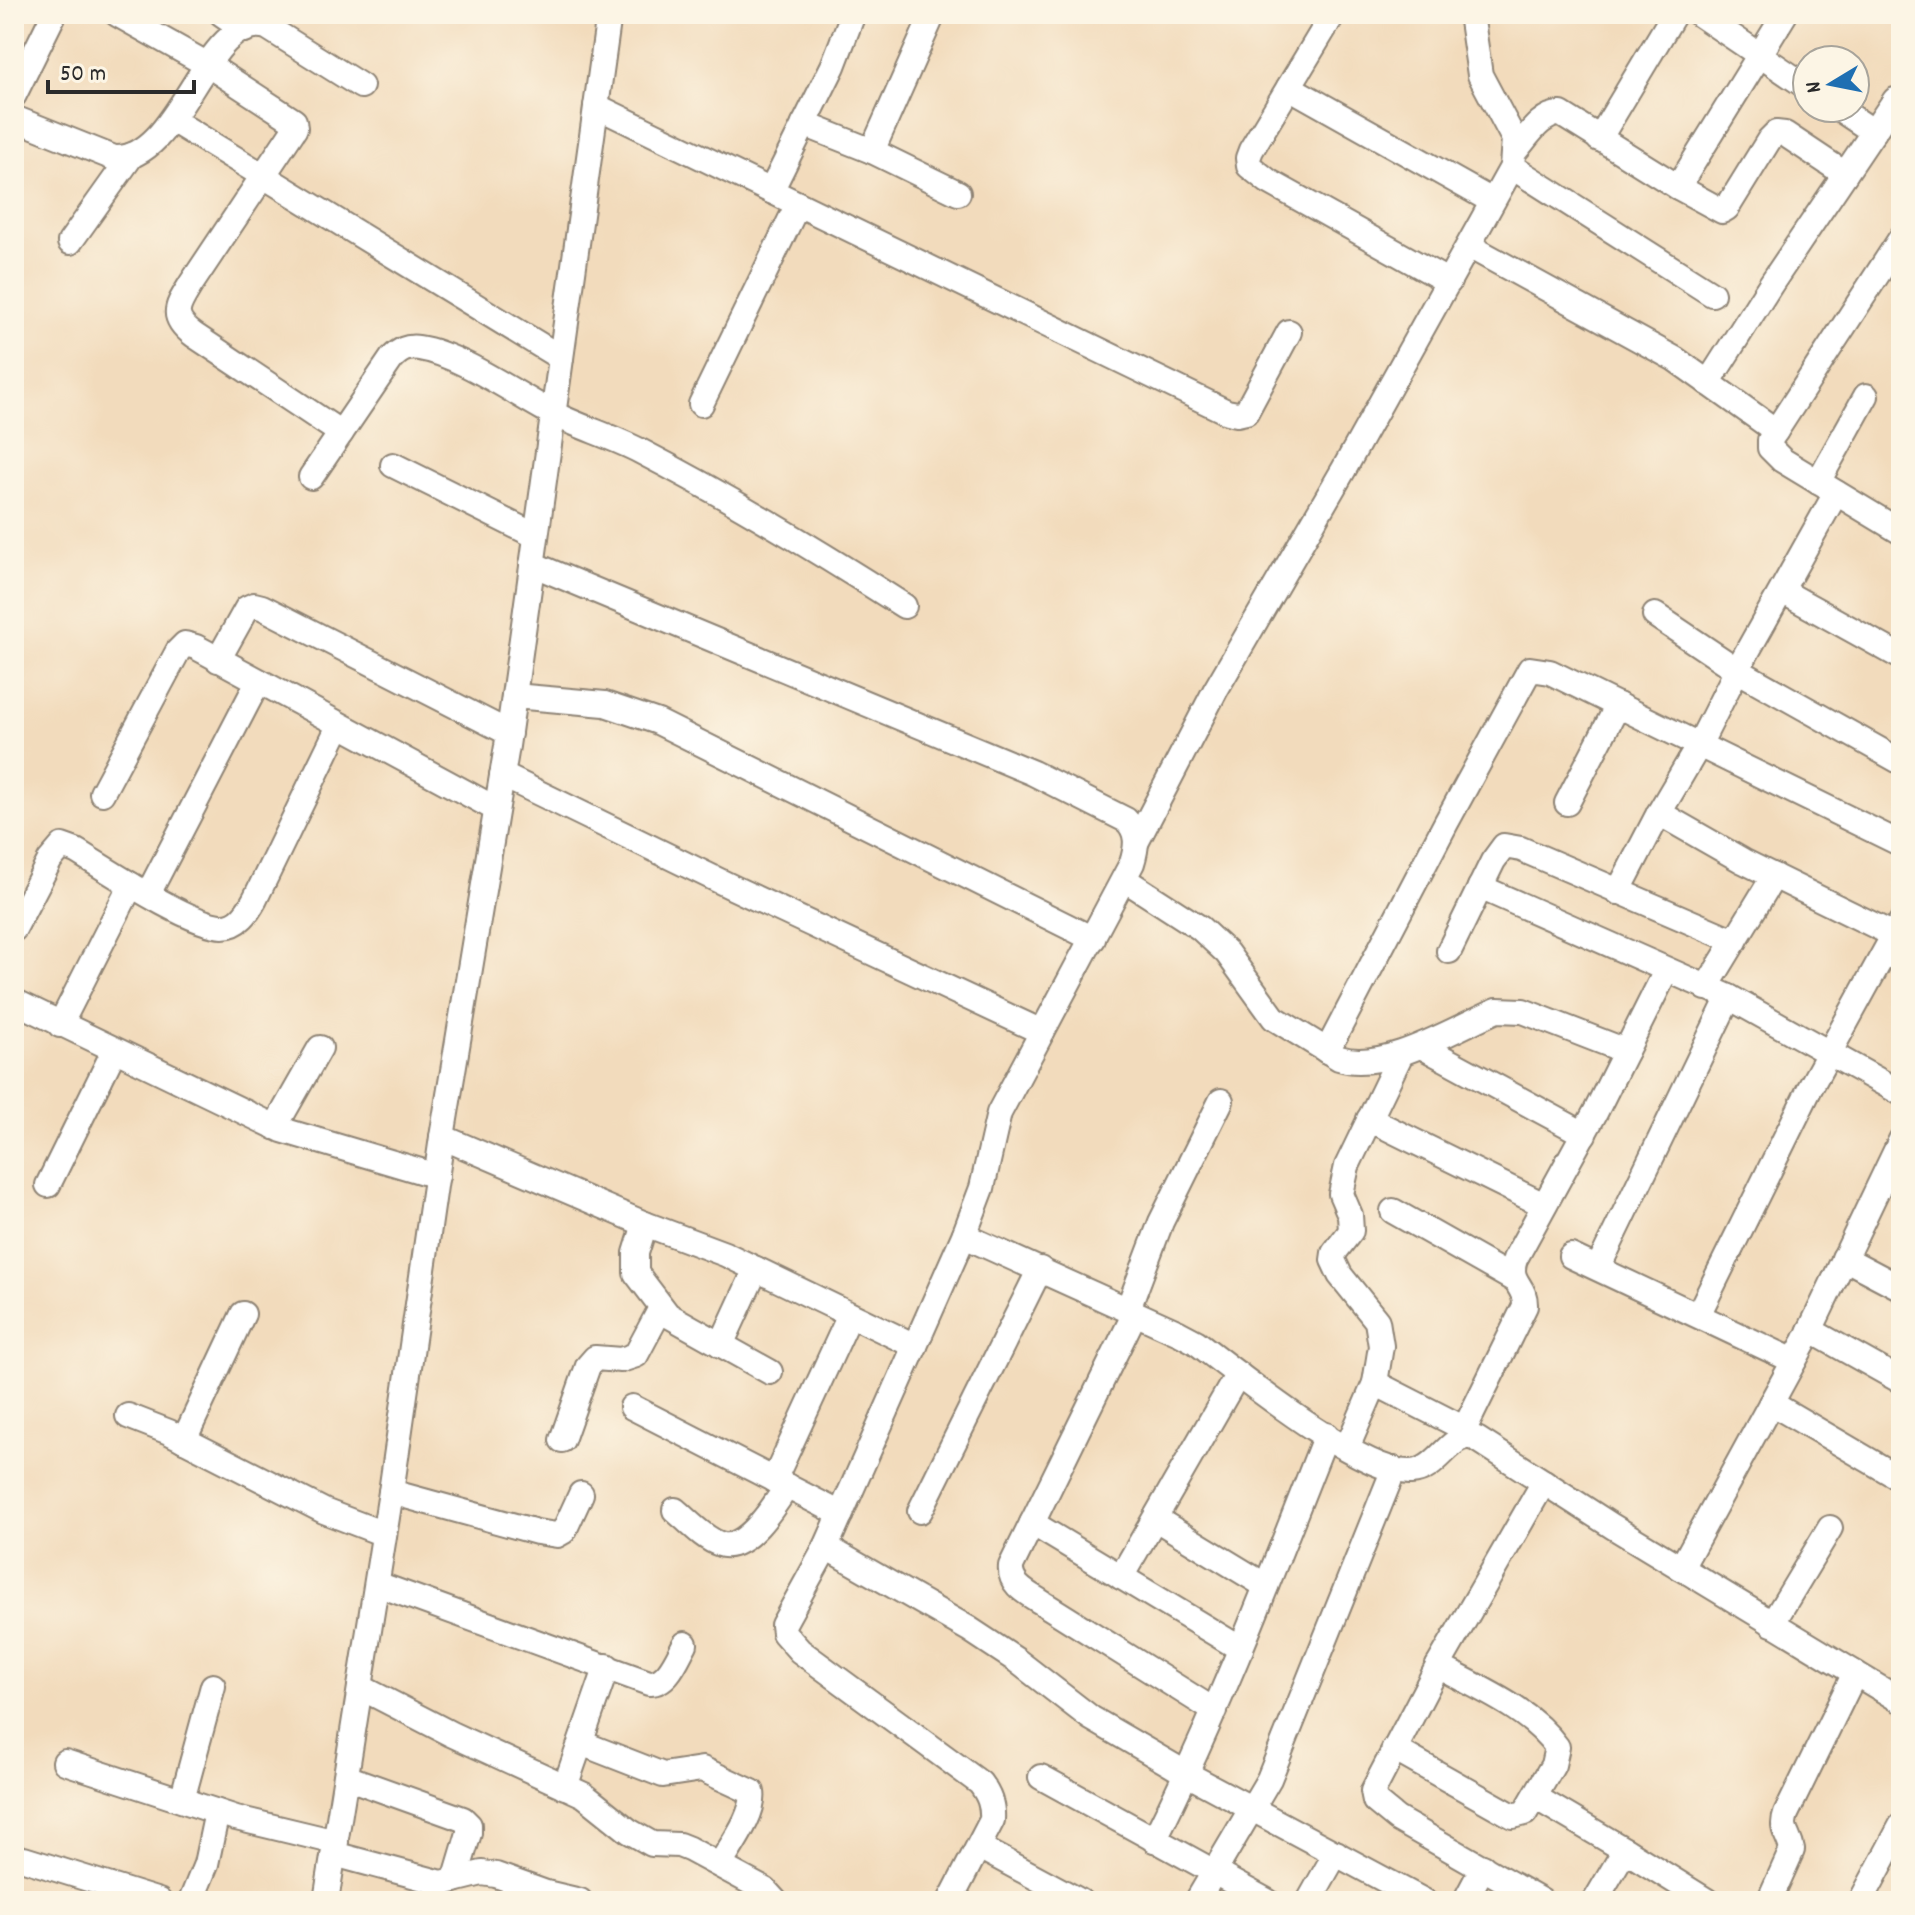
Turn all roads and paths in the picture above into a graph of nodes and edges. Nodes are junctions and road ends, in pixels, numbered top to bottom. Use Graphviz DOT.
graph roads {
  1 [pos="54,14"];
  2 [pos="117,14"];
  3 [pos="222,14"];
  4 [pos="609,14"];
  5 [pos="853,14"];
  6 [pos="933,14"];
  7 [pos="1333,14"];
  8 [pos="1471,14"];
  9 [pos="1674,14"];
  10 [pos="1699,14"];
  11 [pos="1785,14"];
  12 [pos="245,30"];
  13 [pos="1760,54"];
  14 [pos="208,65"];
  15 [pos="1791,76"];
  16 [pos="361,86"];
  17 [pos="1289,87"];
  18 [pos="14,95"];
  19 [pos="1895,100"];
  20 [pos="596,106"];
  21 [pos="14,118"];
  22 [pos="172,120"];
  23 [pos="804,124"];
  24 [pos="1862,124"];
  25 [pos="1874,132"];
  26 [pos="1599,139"];
  27 [pos="872,151"];
  28 [pos="132,155"];
  29 [pos="1513,159"];
  30 [pos="1845,174"];
  31 [pos="263,176"];
  32 [pos="1678,187"];
  33 [pos="771,191"];
  34 [pos="958,193"];
  35 [pos="1492,201"];
  36 [pos="798,204"];
  37 [pos="1901,238"];
  38 [pos="70,242"];
  39 [pos="1469,246"];
  40 [pos="1449,282"];
  41 [pos="1712,294"];
  42 [pos="1289,332"];
  43 [pos="561,358"];
  44 [pos="1708,383"];
  45 [pos="1866,396"];
  46 [pos="701,404"];
  47 [pos="553,414"];
  48 [pos="1776,431"];
  49 [pos="341,433"];
  50 [pos="393,465"];
  51 [pos="311,477"];
  52 [pos="1827,488"];
  53 [pos="1901,532"];
  54 [pos="536,536"];
  55 [pos="532,564"];
  56 [pos="1782,591"];
  57 [pos="904,606"];
  58 [pos="1655,615"];
  59 [pos="1901,657"];
  60 [pos="218,660"];
  61 [pos="1737,670"];
  62 [pos="258,682"];
  63 [pos="514,696"];
  64 [pos="1618,705"];
  65 [pos="339,726"];
  66 [pos="509,733"];
  67 [pos="1699,745"];
  68 [pos="1901,762"];
  69 [pos="502,775"];
  70 [pos="102,793"];
  71 [pos="1567,803"];
  72 [pos="496,809"];
  73 [pos="1659,813"];
  74 [pos="1137,841"];
  75 [pos="1901,844"];
  76 [pos="1774,876"];
  77 [pos="1124,879"];
  78 [pos="1480,887"];
  79 [pos="140,889"];
  80 [pos="1618,892"];
  81 [pos="1897,928"];
  82 [pos="14,929"];
  83 [pos="1093,939"];
  84 [pos="1735,941"];
  85 [pos="1449,951"];
  86 [pos="1666,971"];
  87 [pos="1706,988"];
  88 [pos="1729,997"];
  89 [pos="14,1001"];
  90 [pos="60,1025"];
  91 [pos="1042,1032"];
  92 [pos="320,1048"];
  93 [pos="1411,1050"];
  94 [pos="114,1051"];
  95 [pos="1327,1051"];
  96 [pos="1626,1051"];
  97 [pos="1829,1054"];
  98 [pos="1901,1093"];
  99 [pos="1221,1101"];
  100 [pos="1369,1119"];
  101 [pos="275,1127"];
  102 [pos="1584,1134"];
  103 [pos="442,1137"];
  104 [pos="1901,1140"];
  105 [pos="437,1176"];
  106 [pos="48,1185"];
  107 [pos="1544,1205"];
  108 [pos="1393,1211"];
  109 [pos="645,1224"];
  110 [pos="965,1233"];
  111 [pos="1571,1256"];
  112 [pos="1844,1258"];
  113 [pos="1598,1268"];
  114 [pos="756,1269"];
  115 [pos="1040,1269"];
  116 [pos="1513,1279"];
  117 [pos="1901,1288"];
  118 [pos="661,1308"];
  119 [pos="1132,1311"];
  120 [pos="243,1314"];
  121 [pos="850,1315"];
  122 [pos="1698,1315"];
  123 [pos="1810,1330"];
  124 [pos="721,1345"];
  125 [pos="915,1346"];
  126 [pos="1794,1361"];
  127 [pos="770,1372"];
  128 [pos="1238,1374"];
  129 [pos="1901,1381"];
  130 [pos="1375,1383"];
  131 [pos="1771,1403"];
  132 [pos="632,1407"];
  133 [pos="128,1416"];
  134 [pos="1463,1433"];
  135 [pos="184,1440"];
  136 [pos="562,1440"];
  137 [pos="1336,1442"];
  138 [pos="1394,1469"];
  139 [pos="1901,1479"];
  140 [pos="1544,1482"];
  141 [pos="780,1483"];
  142 [pos="391,1492"];
  143 [pos="581,1494"];
  144 [pos="675,1510"];
  145 [pos="920,1511"];
  146 [pos="841,1514"];
  147 [pos="1156,1519"];
  148 [pos="1032,1523"];
  149 [pos="1830,1528"];
  150 [pos="384,1534"];
  151 [pos="826,1547"];
  152 [pos="1681,1568"];
  153 [pos="1121,1577"];
  154 [pos="377,1584"];
  155 [pos="1266,1586"];
  156 [pos="1772,1624"];
  157 [pos="685,1644"];
  158 [pos="1241,1649"];
  159 [pos="607,1666"];
  160 [pos="1438,1666"];
  161 [pos="1855,1673"];
  162 [pos="213,1686"];
  163 [pos="360,1687"];
  164 [pos="1898,1692"];
  165 [pos="1215,1711"];
  166 [pos="581,1743"];
  167 [pos="1394,1749"];
  168 [pos="65,1762"];
  169 [pos="1187,1774"];
  170 [pos="346,1777"];
  171 [pos="1041,1777"];
  172 [pos="565,1787"];
  173 [pos="1535,1797"];
  174 [pos="182,1800"];
  175 [pos="1252,1807"];
  176 [pos="217,1812"];
  177 [pos="1901,1826"];
  178 [pos="1154,1840"];
  179 [pos="979,1847"];
  180 [pos="335,1848"];
  181 [pos="1625,1850"];
  182 [pos="1336,1853"];
  183 [pos="24,1859"];
  184 [pos="720,1865"];
  185 [pos="1483,1867"];
  186 [pos="1215,1871"];
  187 [pos="440,1888"];
  188 [pos="159,1901"];
  189 [pos="191,1901"];
  190 [pos="326,1901"];
  191 [pos="580,1901"];
  192 [pos="775,1901"];
  193 [pos="950,1901"];
  194 [pos="1080,1901"];
  195 [pos="1197,1901"];
  196 [pos="1267,1901"];
  197 [pos="1309,1901"];
  198 [pos="1424,1901"];
  199 [pos="1465,1901"];
  200 [pos="1541,1901"];
  201 [pos="1595,1901"];
  202 [pos="1707,1901"];
  203 [pos="1769,1901"];
  204 [pos="1861,1901"];
  1 -- 18 [label="street"];
  2 -- 14 [label="street"];
  3 -- 12 [label="street"];
  4 -- 20 [label="street"];
  5 -- 23 [label="street"];
  6 -- 27 [label="street"];
  7 -- 17 [label="street"];
  8 -- 29 [label="street"];
  9 -- 26 [label="street"];
  10 -- 13 [label="street"];
  11 -- 13 [label="street"];
  12 -- 14 [label="street"];
  12 -- 16 [label="street"];
  13 -- 15 [label="street"];
  13 -- 32 [label="street"];
  14 -- 22 [label="street"];
  14 -- 31 [label="street"];
  17 -- 35 [label="street"];
  17 -- 40 [label="street"];
  19 -- 25 [label="street"];
  20 -- 33 [label="street"];
  20 -- 43 [label="street"];
  21 -- 28 [label="street"];
  22 -- 28 [label="street"];
  22 -- 31 [label="street"];
  23 -- 27 [label="street"];
  23 -- 33 [label="street"];
  24 -- 25 [label="street"];
  25 -- 30 [label="street"];
  26 -- 29 [label="street"];
  26 -- 32 [label="street"];
  27 -- 34 [label="street"];
  28 -- 38 [label="street"];
  29 -- 35 [label="street"];
  29 -- 41 [label="street"];
  30 -- 32 [label="street"];
  30 -- 44 [label="street"];
  31 -- 43 [label="street"];
  31 -- 49 [label="street"];
  33 -- 36 [label="street"];
  35 -- 39 [label="street"];
  36 -- 42 [label="street"];
  36 -- 46 [label="street"];
  37 -- 48 [label="street"];
  39 -- 40 [label="street"];
  39 -- 44 [label="street"];
  40 -- 74 [label="street"];
  43 -- 47 [label="street"];
  44 -- 48 [label="street"];
  45 -- 52 [label="street"];
  47 -- 49 [label="street"];
  47 -- 54 [label="street"];
  47 -- 57 [label="street"];
  48 -- 52 [label="street"];
  49 -- 51 [label="street"];
  50 -- 54 [label="street"];
  52 -- 53 [label="street"];
  52 -- 56 [label="street"];
  54 -- 55 [label="street"];
  55 -- 63 [label="street"];
  55 -- 74 [label="street"];
  56 -- 59 [label="street"];
  56 -- 61 [label="street"];
  58 -- 61 [label="street"];
  60 -- 62 [label="street"];
  60 -- 66 [label="street"];
  60 -- 70 [label="street"];
  61 -- 67 [label="street"];
  61 -- 68 [label="street"];
  62 -- 65 [label="street"];
  62 -- 79 [label="street"];
  63 -- 66 [label="street"];
  63 -- 83 [label="street"];
  64 -- 67 [label="street"];
  64 -- 71 [label="street"];
  64 -- 95 [label="street"];
  65 -- 72 [label="street"];
  65 -- 79 [label="street"];
  66 -- 69 [label="street"];
  67 -- 73 [label="street"];
  67 -- 75 [label="street"];
  69 -- 72 [label="street"];
  69 -- 91 [label="street"];
  72 -- 103 [label="street"];
  73 -- 76 [label="street"];
  73 -- 80 [label="street"];
  74 -- 77 [label="street"];
  76 -- 81 [label="street"];
  76 -- 84 [label="street"];
  77 -- 83 [label="street"];
  77 -- 95 [label="street"];
  78 -- 80 [label="street"];
  78 -- 85 [label="street"];
  78 -- 86 [label="street"];
  79 -- 82 [label="street"];
  79 -- 90 [label="street"];
  80 -- 84 [label="street"];
  81 -- 97 [label="street"];
  83 -- 91 [label="street"];
  84 -- 87 [label="street"];
  86 -- 87 [label="street"];
  86 -- 96 [label="street"];
  87 -- 88 [label="street"];
  88 -- 97 [label="street"];
  88 -- 113 [label="street"];
  89 -- 90 [label="street"];
  90 -- 94 [label="street"];
  91 -- 110 [label="street"];
  92 -- 101 [label="street"];
  93 -- 95 [label="street"];
  93 -- 96 [label="street"];
  93 -- 100 [label="street"];
  93 -- 102 [label="street"];
  94 -- 101 [label="street"];
  94 -- 106 [label="street"];
  96 -- 102 [label="street"];
  97 -- 98 [label="street"];
  97 -- 122 [label="street"];
  99 -- 119 [label="street"];
  100 -- 107 [label="street"];
  100 -- 130 [label="street"];
  101 -- 105 [label="street"];
  102 -- 107 [label="street"];
  103 -- 105 [label="street"];
  103 -- 109 [label="street"];
  104 -- 112 [label="street"];
  105 -- 142 [label="street"];
  107 -- 116 [label="street"];
  108 -- 116 [label="street"];
  109 -- 114 [label="street"];
  109 -- 118 [label="street"];
  110 -- 115 [label="street"];
  110 -- 125 [label="street"];
  111 -- 113 [label="street"];
  112 -- 117 [label="street"];
  112 -- 123 [label="street"];
  113 -- 122 [label="street"];
  114 -- 121 [label="street"];
  114 -- 124 [label="street"];
  115 -- 119 [label="street"];
  115 -- 145 [label="street"];
  116 -- 134 [label="street"];
  118 -- 124 [label="street"];
  118 -- 136 [label="street"];
  119 -- 128 [label="street"];
  119 -- 148 [label="street"];
  120 -- 135 [label="street"];
  121 -- 125 [label="street"];
  121 -- 141 [label="street"];
  122 -- 126 [label="street"];
  123 -- 126 [label="street"];
  123 -- 129 [label="street"];
  124 -- 127 [label="street"];
  125 -- 146 [label="street"];
  126 -- 131 [label="street"];
  128 -- 137 [label="street"];
  128 -- 147 [label="street"];
  130 -- 134 [label="street"];
  130 -- 137 [label="street"];
  131 -- 139 [label="street"];
  131 -- 152 [label="street"];
  132 -- 141 [label="street"];
  133 -- 135 [label="street"];
  134 -- 138 [label="street"];
  134 -- 140 [label="street"];
  135 -- 150 [label="street"];
  137 -- 138 [label="street"];
  137 -- 155 [label="street"];
  138 -- 175 [label="street"];
  140 -- 152 [label="street"];
  140 -- 160 [label="street"];
  141 -- 144 [label="street"];
  141 -- 146 [label="street"];
  142 -- 143 [label="street"];
  142 -- 150 [label="street"];
  146 -- 151 [label="street"];
  147 -- 153 [label="street"];
  147 -- 155 [label="street"];
  148 -- 153 [label="street"];
  148 -- 165 [label="street"];
  149 -- 156 [label="street"];
  150 -- 154 [label="street"];
  151 -- 169 [label="street"];
  151 -- 179 [label="street"];
  152 -- 156 [label="street"];
  153 -- 158 [label="street"];
  154 -- 159 [label="street"];
  154 -- 163 [label="street"];
  155 -- 158 [label="street"];
  156 -- 161 [label="street"];
  157 -- 159 [label="street"];
  158 -- 165 [label="street"];
  159 -- 166 [label="street"];
  160 -- 167 [label="street"];
  160 -- 173 [label="street"];
  161 -- 164 [label="street"];
  161 -- 203 [label="street"];
  162 -- 174 [label="street"];
  163 -- 170 [label="street"];
  163 -- 172 [label="street"];
  165 -- 169 [label="street"];
  166 -- 172 [label="street"];
  166 -- 184 [label="street"];
  167 -- 173 [label="street"];
  167 -- 185 [label="street"];
  168 -- 174 [label="street"];
  169 -- 175 [label="street"];
  169 -- 178 [label="street"];
  170 -- 180 [label="street"];
  170 -- 187 [label="street"];
  171 -- 178 [label="street"];
  172 -- 184 [label="street"];
  173 -- 181 [label="street"];
  174 -- 176 [label="street"];
  175 -- 182 [label="street"];
  175 -- 186 [label="street"];
  176 -- 180 [label="street"];
  176 -- 189 [label="street"];
  177 -- 204 [label="street"];
  178 -- 186 [label="street"];
  179 -- 193 [label="street"];
  179 -- 194 [label="street"];
  180 -- 187 [label="street"];
  180 -- 190 [label="street"];
  181 -- 201 [label="street"];
  181 -- 202 [label="street"];
  182 -- 197 [label="street"];
  182 -- 198 [label="street"];
  183 -- 188 [label="street"];
  184 -- 192 [label="street"];
  185 -- 199 [label="street"];
  185 -- 200 [label="street"];
  186 -- 195 [label="street"];
  186 -- 196 [label="street"];
  187 -- 191 [label="street"];
}
